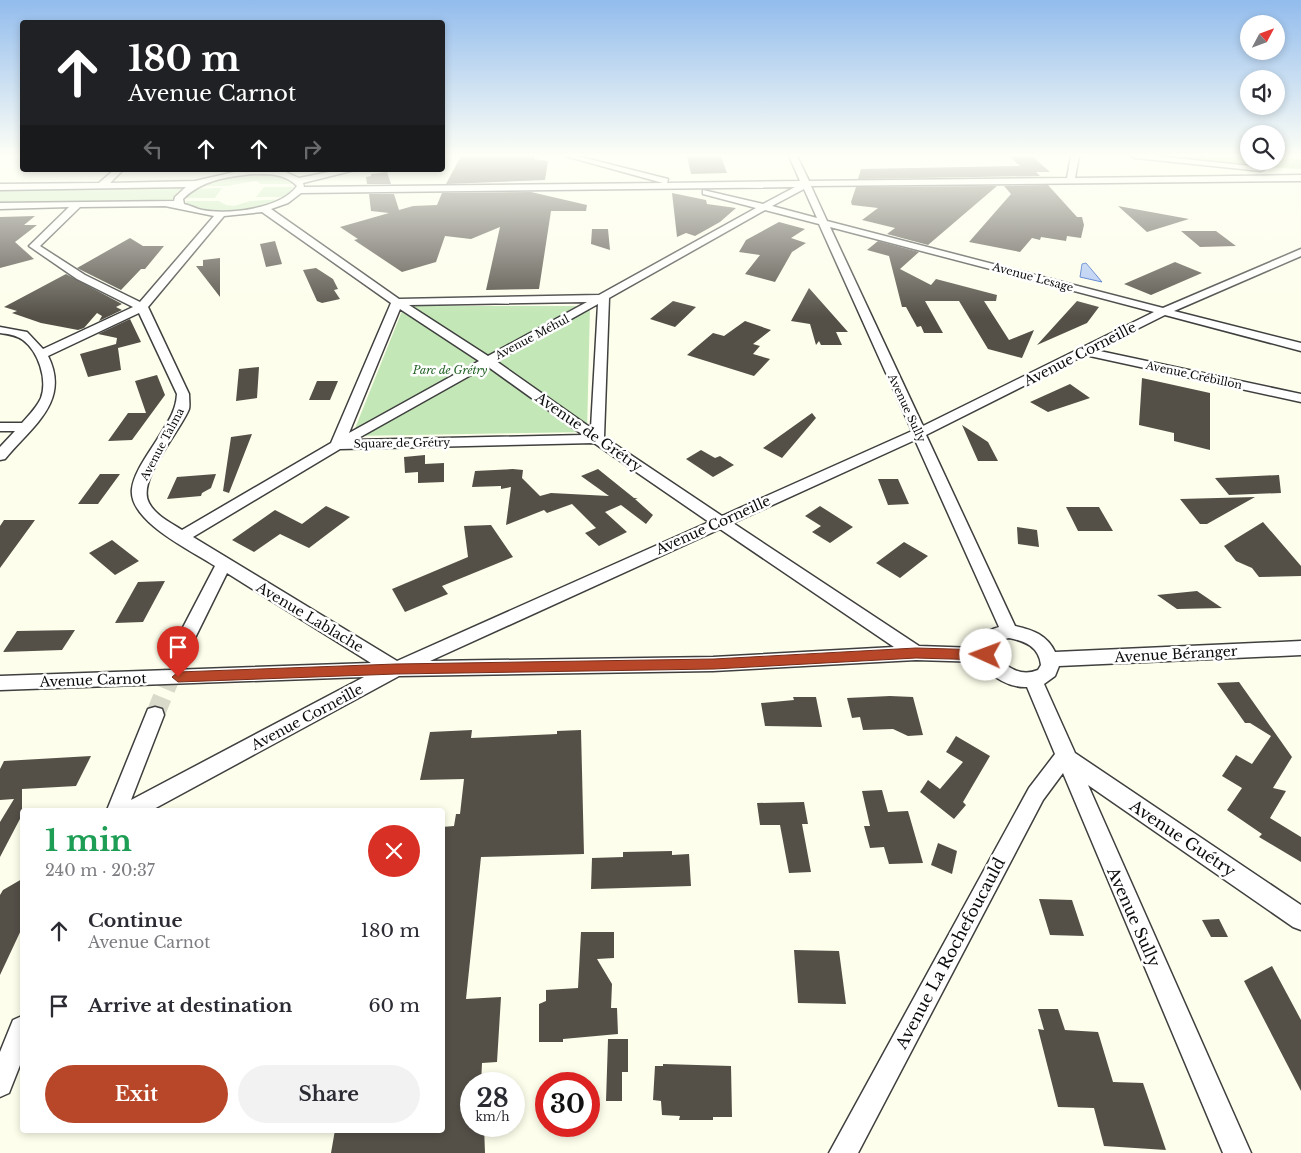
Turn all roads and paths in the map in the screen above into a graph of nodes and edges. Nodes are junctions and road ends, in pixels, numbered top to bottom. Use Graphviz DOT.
graph roads {
  1 [pos="72,210"];
  2 [pos="190,210"];
  3 [pos="257,210"];
  4 [pos="265,210"];
  5 [pos="761,210"];
  6 [pos="776,210"];
  7 [pos="817,210"];
  8 [pos="221,214"];
  9 [pos="822,222"];
  10 [pos="1301,252"];
  11 [pos="604,298"];
  12 [pos="400,304"];
  13 [pos="142,307"];
  14 [pos="1164,311"];
  15 [pos="589,316"];
  16 [pos="0,330"];
  17 [pos="1301,347"];
  18 [pos="1086,352"];
  19 [pos="41,355"];
  20 [pos="488,360"];
  21 [pos="1301,398"];
  22 [pos="0,427"];
  23 [pos="24,427"];
  24 [pos="918,433"];
  25 [pos="592,435"];
  26 [pos="352,436"];
  27 [pos="337,445"];
  28 [pos="0,456"];
  29 [pos="722,522"];
  30 [pos="182,537"];
  31 [pos="224,564"];
  32 [pos="1009,632"];
  33 [pos="188,635"];
  34 [pos="1301,648"];
  35 [pos="916,653"];
  36 [pos="986,655"];
  37 [pos="1051,659"];
  38 [pos="396,669"];
  39 [pos="1033,680"];
  40 [pos="0,683"];
  41 [pos="155,715"];
  42 [pos="1064,757"];
  43 [pos="118,808"];
  44 [pos="136,808"];
  45 [pos="1301,919"];
  46 [pos="20,1034"];
  47 [pos="0,1084"];
  48 [pos="842,1153"];
  49 [pos="1237,1153"];
  1 -- 13 [label="street"];
  2 -- 8 [label="street"];
  3 -- 8 [label="street"];
  4 -- 12 [label="street, Avenue de Grétry"];
  5 -- 11 [label="street, Avenue Méhul"];
  6 -- 9 [label="street, Avenue Lesage"];
  7 -- 9 [label="street, Avenue Sully"];
  8 -- 13 [label="street"];
  9 -- 14 [label="street, Avenue Lesage"];
  9 -- 24 [label="street, Avenue Sully"];
  10 -- 14 [label="street, Avenue Corneille"];
  11 -- 12 [label="street"];
  11 -- 15 [label="street, Avenue Méhul"];
  11 -- 25 [label="street"];
  12 -- 15 [label="street"];
  12 -- 20 [label="street, Avenue de Grétry"];
  12 -- 26 [label="street, Square de Grétry"];
  12 -- 27 [label="street, Square de Grétry"];
  13 -- 19 [label="street"];
  13 -- 30 [label="street, Avenue Talma"];
  14 -- 17 [label="street, Avenue Lesage"];
  14 -- 18 [label="street, Avenue Corneille"];
  15 -- 20 [label="street, Avenue Méhul"];
  15 -- 25 [label="street"];
  16 -- 19 [label="street"];
  18 -- 21 [label="street, Avenue Crébillon"];
  18 -- 24 [label="street, Avenue Corneille"];
  19 -- 23 [label="street"];
  20 -- 25 [label="street, Avenue de Grétry"];
  20 -- 26 [label="street, Avenue Méhul"];
  22 -- 23 [label="street"];
  23 -- 28 [label="street"];
  24 -- 29 [label="street, Avenue Corneille"];
  24 -- 32 [label="street, Avenue Sully"];
  25 -- 26 [label="street, Square de Grétry"];
  25 -- 27 [label="street, Square de Grétry"];
  25 -- 29 [label="street, Avenue de Grétry"];
  26 -- 27 [label="street, Avenue Méhul"];
  27 -- 30 [label="street, Avenue Méhul"];
  29 -- 35 [label="street, Avenue de Grétry"];
  29 -- 38 [label="street, Avenue Corneille"];
  30 -- 31 [label="street, Avenue Talma"];
  31 -- 33 [label="street"];
  31 -- 38 [label="street, Avenue Lablache"];
  32 -- 36 [label="street"];
  32 -- 37 [label="street"];
  34 -- 37 [label="street, Avenue Béranger"];
  35 -- 36 [label="street"];
  35 -- 38 [label="street"];
  36 -- 39 [label="street"];
  37 -- 39 [label="street"];
  38 -- 40 [label="street, Avenue Carnot"];
  38 -- 44 [label="street, Avenue Corneille"];
  39 -- 42 [label="street, Avenue Sully"];
  41 -- 43 [label="street"];
  42 -- 45 [label="street, Avenue Guétry"];
  42 -- 48 [label="street, Avenue La Rochefoucauld"];
  42 -- 49 [label="street, Avenue Sully"];
  46 -- 47 [label="street"];
}
